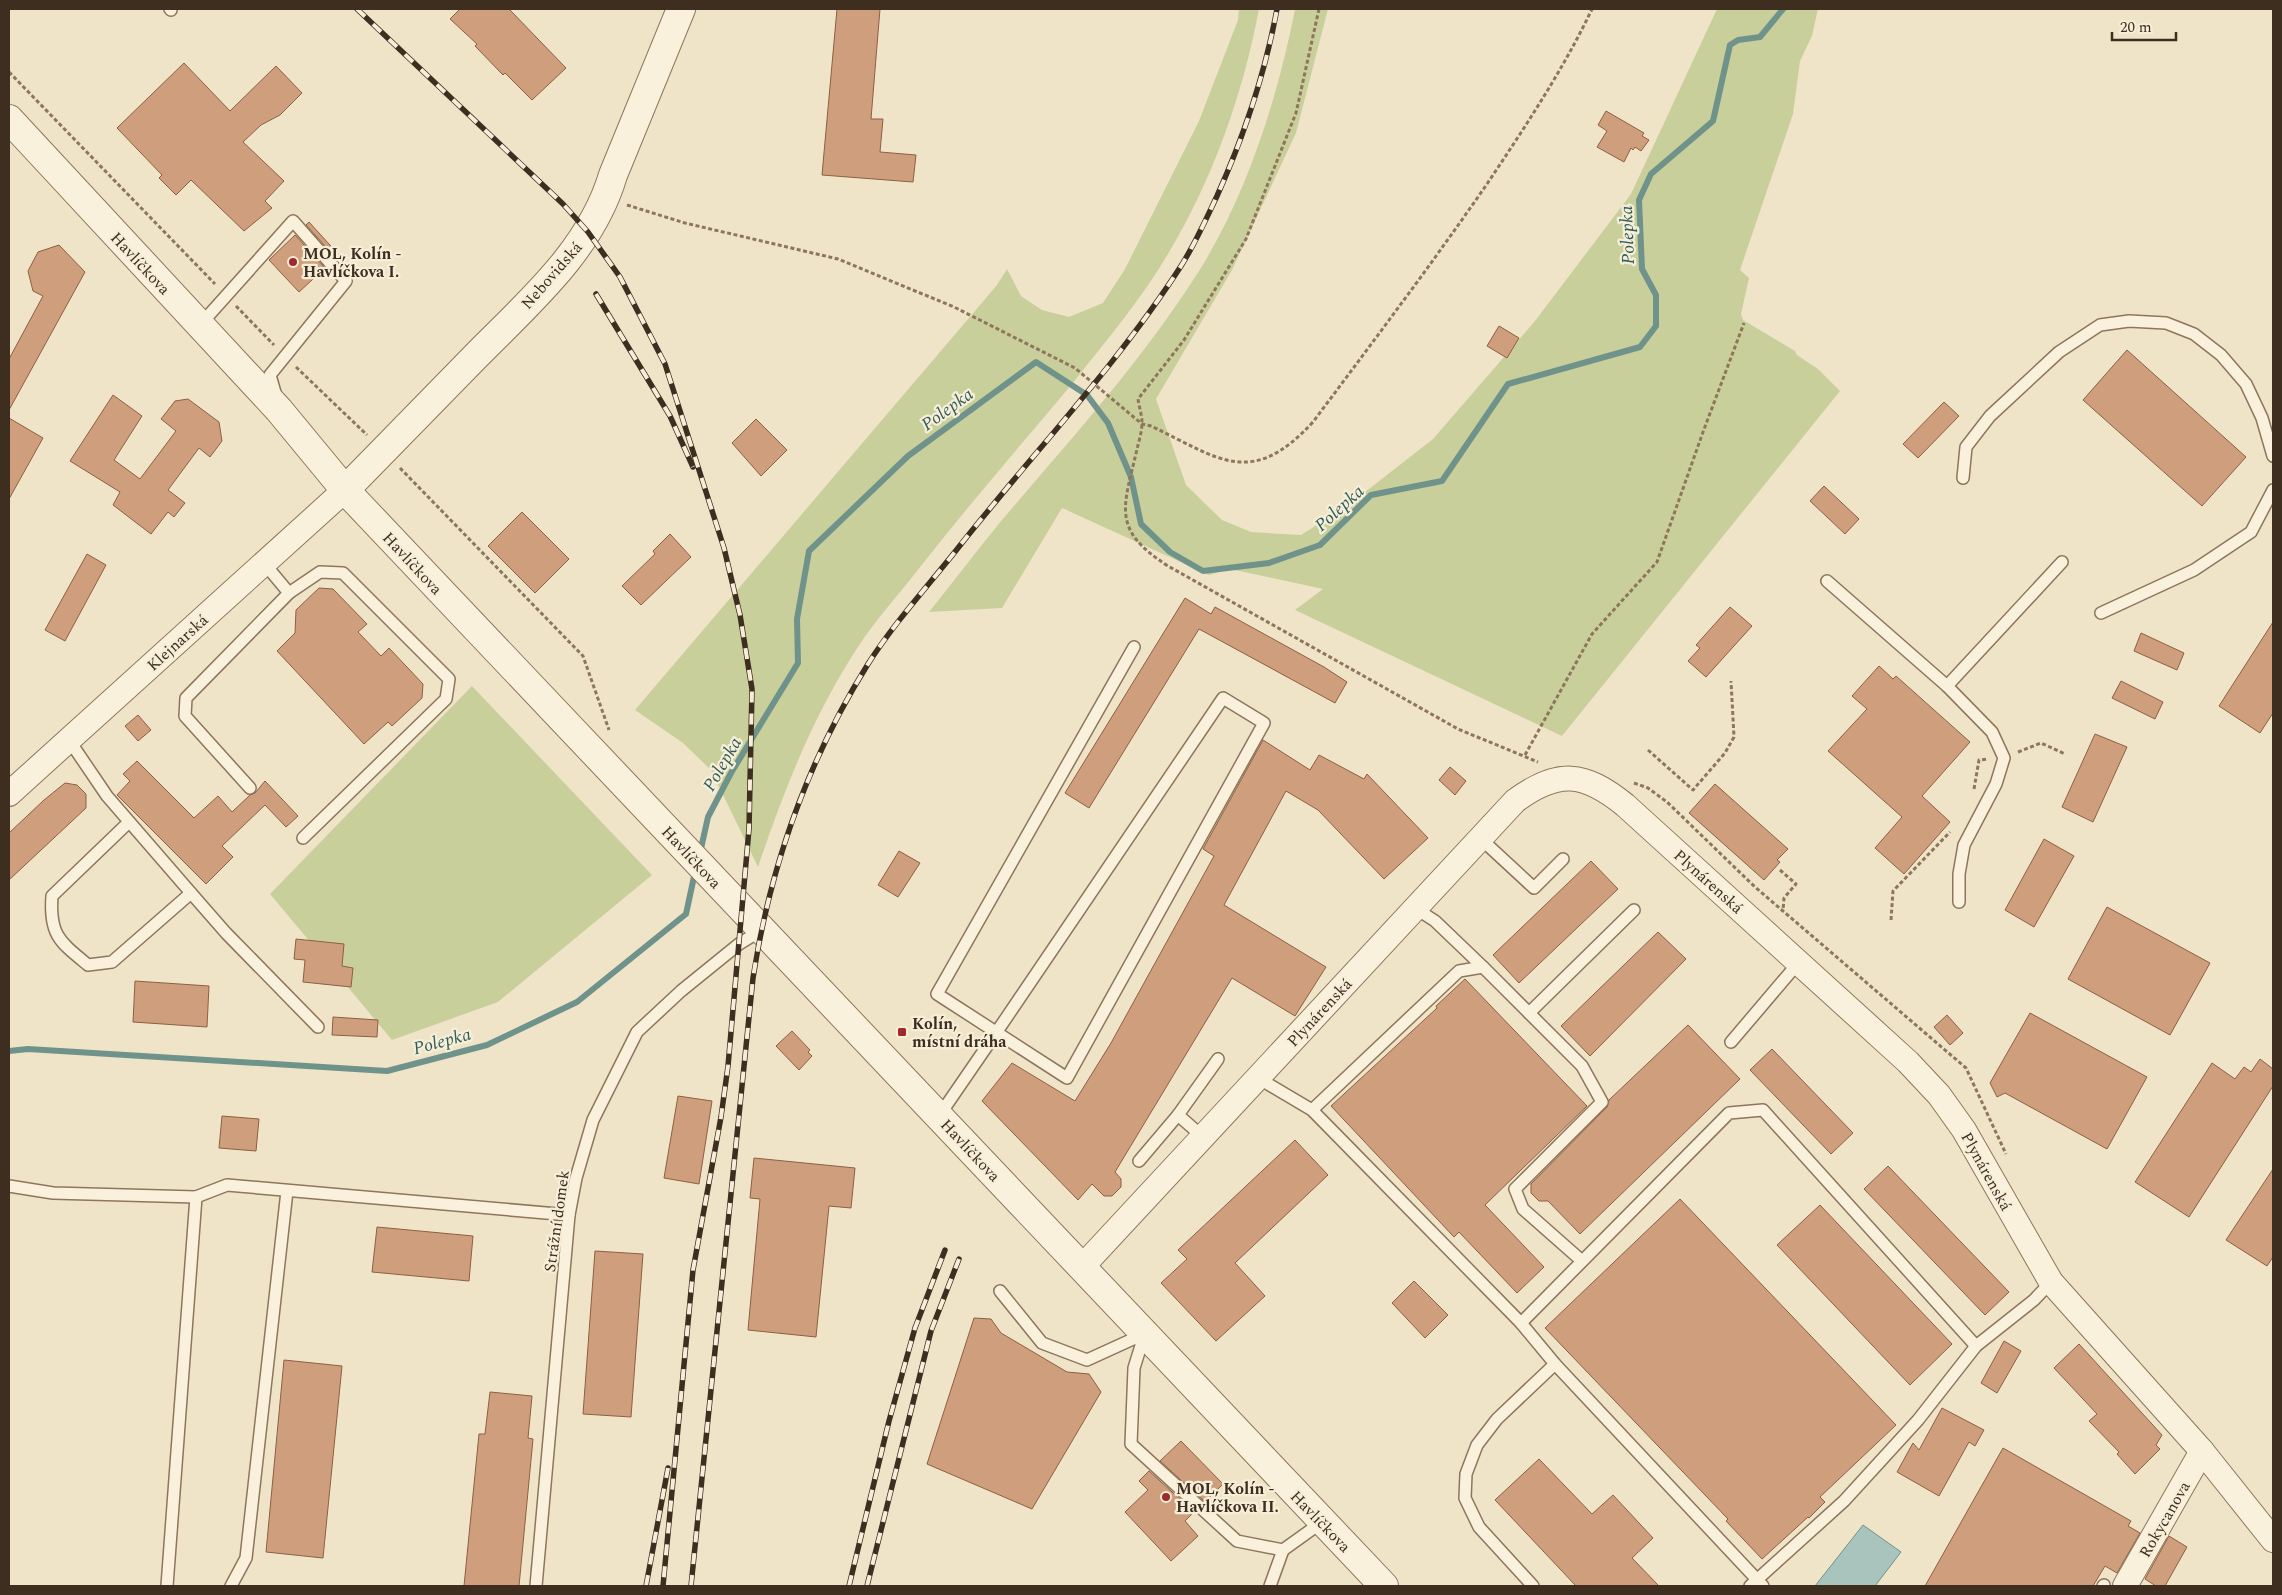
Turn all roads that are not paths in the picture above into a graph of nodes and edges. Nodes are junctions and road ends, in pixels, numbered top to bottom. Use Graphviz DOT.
graph roads {
  1 [pos="681,9"];
  2 [pos="9,119"];
  3 [pos="199,326"];
  4 [pos="279,410"];
  5 [pos="2273,456"];
  6 [pos="1963,478"];
  7 [pos="345,490"];
  8 [pos="2273,490"];
  9 [pos="2062,562"];
  10 [pos="264,563"];
  11 [pos="1827,582"];
  12 [pos="289,593"];
  13 [pos="2101,613"];
  14 [pos="1134,647"];
  15 [pos="1947,686"];
  16 [pos="69,740"];
  17 [pos="250,788"];
  18 [pos="9,794"];
  19 [pos="129,822"];
  20 [pos="303,838"];
  21 [pos="1480,838"];
  22 [pos="1563,859"];
  23 [pos="191,893"];
  24 [pos="1959,902"];
  25 [pos="1415,908"];
  26 [pos="1634,910"];
  27 [pos="760,930"];
  28 [pos="1799,962"];
  29 [pos="1483,967"];
  30 [pos="1529,1013"];
  31 [pos="318,1027"];
  32 [pos="996,1033"];
  33 [pos="1731,1042"];
  34 [pos="1218,1059"];
  35 [pos="1272,1087"];
  36 [pos="1312,1110"];
  37 [pos="1178,1115"];
  38 [pos="939,1116"];
  39 [pos="1203,1137"];
  40 [pos="1140,1161"];
  41 [pos="9,1186"];
  42 [pos="288,1191"];
  43 [pos="196,1197"];
  44 [pos="570,1215"];
  45 [pos="1582,1261"];
  46 [pos="1081,1268"];
  47 [pos="2051,1282"];
  48 [pos="1000,1291"];
  49 [pos="1521,1323"];
  50 [pos="1144,1334"];
  51 [pos="1976,1346"];
  52 [pos="1556,1364"];
  53 [pos="2202,1451"];
  54 [pos="1322,1522"];
  55 [pos="2273,1540"];
  56 [pos="1283,1550"];
  57 [pos="1757,1584"];
  58 [pos="167,1586"];
  59 [pos="231,1586"];
  60 [pos="536,1586"];
  61 [pos="1270,1586"];
  62 [pos="1384,1586"];
  63 [pos="1533,1586"];
  64 [pos="2111,1586"];
  1 -- 7 [label="street, Nebovidská"];
  2 -- 3 [label="street, Havlíčkova"];
  3 -- 4 [label="street, Havlíčkova"];
  3 -- 4 [label="lane"];
  4 -- 7 [label="street, Havlíčkova"];
  5 -- 6 [label="lane"];
  7 -- 10 [label="street, Klejnarská"];
  7 -- 27 [label="street, Havlíčkova"];
  8 -- 13 [label="lane"];
  9 -- 15 [label="lane"];
  10 -- 12 [label="lane"];
  10 -- 16 [label="street, Klejnarská"];
  11 -- 15 [label="lane"];
  12 -- 17 [label="lane"];
  12 -- 20 [label="lane"];
  14 -- 32 [label="lane"];
  15 -- 24 [label="lane"];
  16 -- 18 [label="street, Klejnarská"];
  16 -- 19 [label="lane"];
  19 -- 23 [label="lane"];
  19 -- 23 [label="lane"];
  21 -- 22 [label="lane"];
  21 -- 25 [label="street, Plynárenská"];
  21 -- 28 [label="street, Plynárenská"];
  23 -- 31 [label="lane"];
  25 -- 29 [label="lane"];
  25 -- 35 [label="street, Plynárenská"];
  26 -- 30 [label="lane"];
  27 -- 38 [label="street, Havlíčkova"];
  27 -- 44 [label="lane, Strážní domek"];
  28 -- 33 [label="lane"];
  28 -- 47 [label="street, Plynárenská"];
  29 -- 30 [label="lane"];
  29 -- 36 [label="lane"];
  30 -- 45 [label="lane"];
  32 -- 32 [label="lane"];
  32 -- 38 [label="lane"];
  34 -- 37 [label="lane"];
  35 -- 36 [label="lane"];
  35 -- 39 [label="street, Plynárenská"];
  36 -- 49 [label="lane"];
  37 -- 39 [label="lane"];
  37 -- 40 [label="lane"];
  38 -- 46 [label="street, Havlíčkova"];
  39 -- 46 [label="street, Plynárenská"];
  41 -- 43 [label="lane"];
  42 -- 43 [label="lane"];
  42 -- 44 [label="lane"];
  42 -- 59 [label="lane"];
  43 -- 58 [label="lane"];
  44 -- 60 [label="lane, Strážní domek"];
  45 -- 49 [label="lane"];
  45 -- 51 [label="lane"];
  46 -- 50 [label="street, Havlíčkova"];
  47 -- 51 [label="lane"];
  47 -- 53 [label="street, Plynárenská"];
  48 -- 50 [label="lane"];
  49 -- 52 [label="lane"];
  50 -- 54 [label="street, Havlíčkova"];
  50 -- 56 [label="lane"];
  51 -- 57 [label="lane"];
  52 -- 57 [label="lane"];
  52 -- 63 [label="lane"];
  53 -- 55 [label="street, Plynárenská"];
  53 -- 64 [label="street, Rokycanova"];
  54 -- 56 [label="lane"];
  54 -- 62 [label="street, Havlíčkova"];
  56 -- 61 [label="lane"];
}
